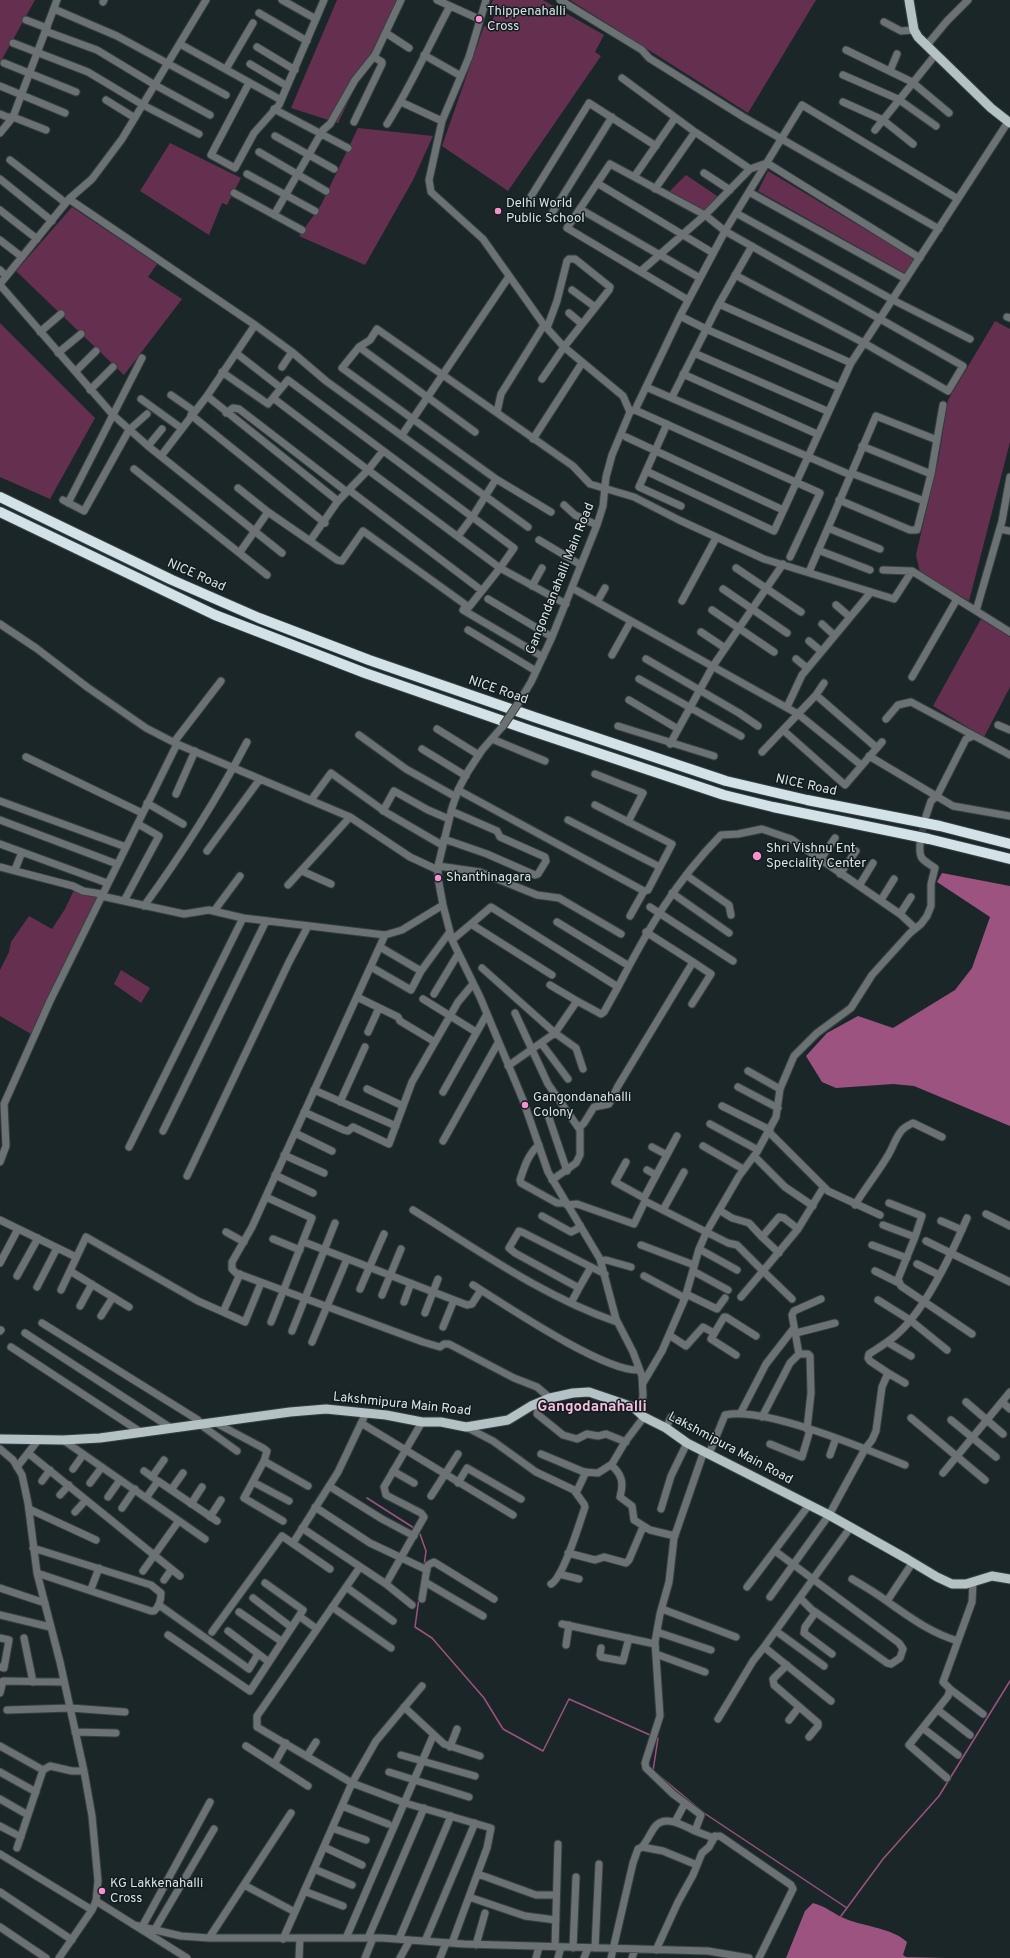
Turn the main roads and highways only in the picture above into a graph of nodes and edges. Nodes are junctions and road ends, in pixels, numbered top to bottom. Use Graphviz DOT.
graph roads {
  1 [pos="909,0"];
  2 [pos="1009,122"];
  3 [pos="0,496"];
  4 [pos="0,512"];
  5 [pos="1010,844"];
  6 [pos="1010,859"];
  7 [pos="0,1439"];
  8 [pos="1010,1579"];
  1 -- 2 [label="main road"];
  3 -- 5 [label="highway, NICE Road"];
  4 -- 6 [label="highway, NICE Road"];
  7 -- 8 [label="main road, Lakshmipura Main Road"];
}
